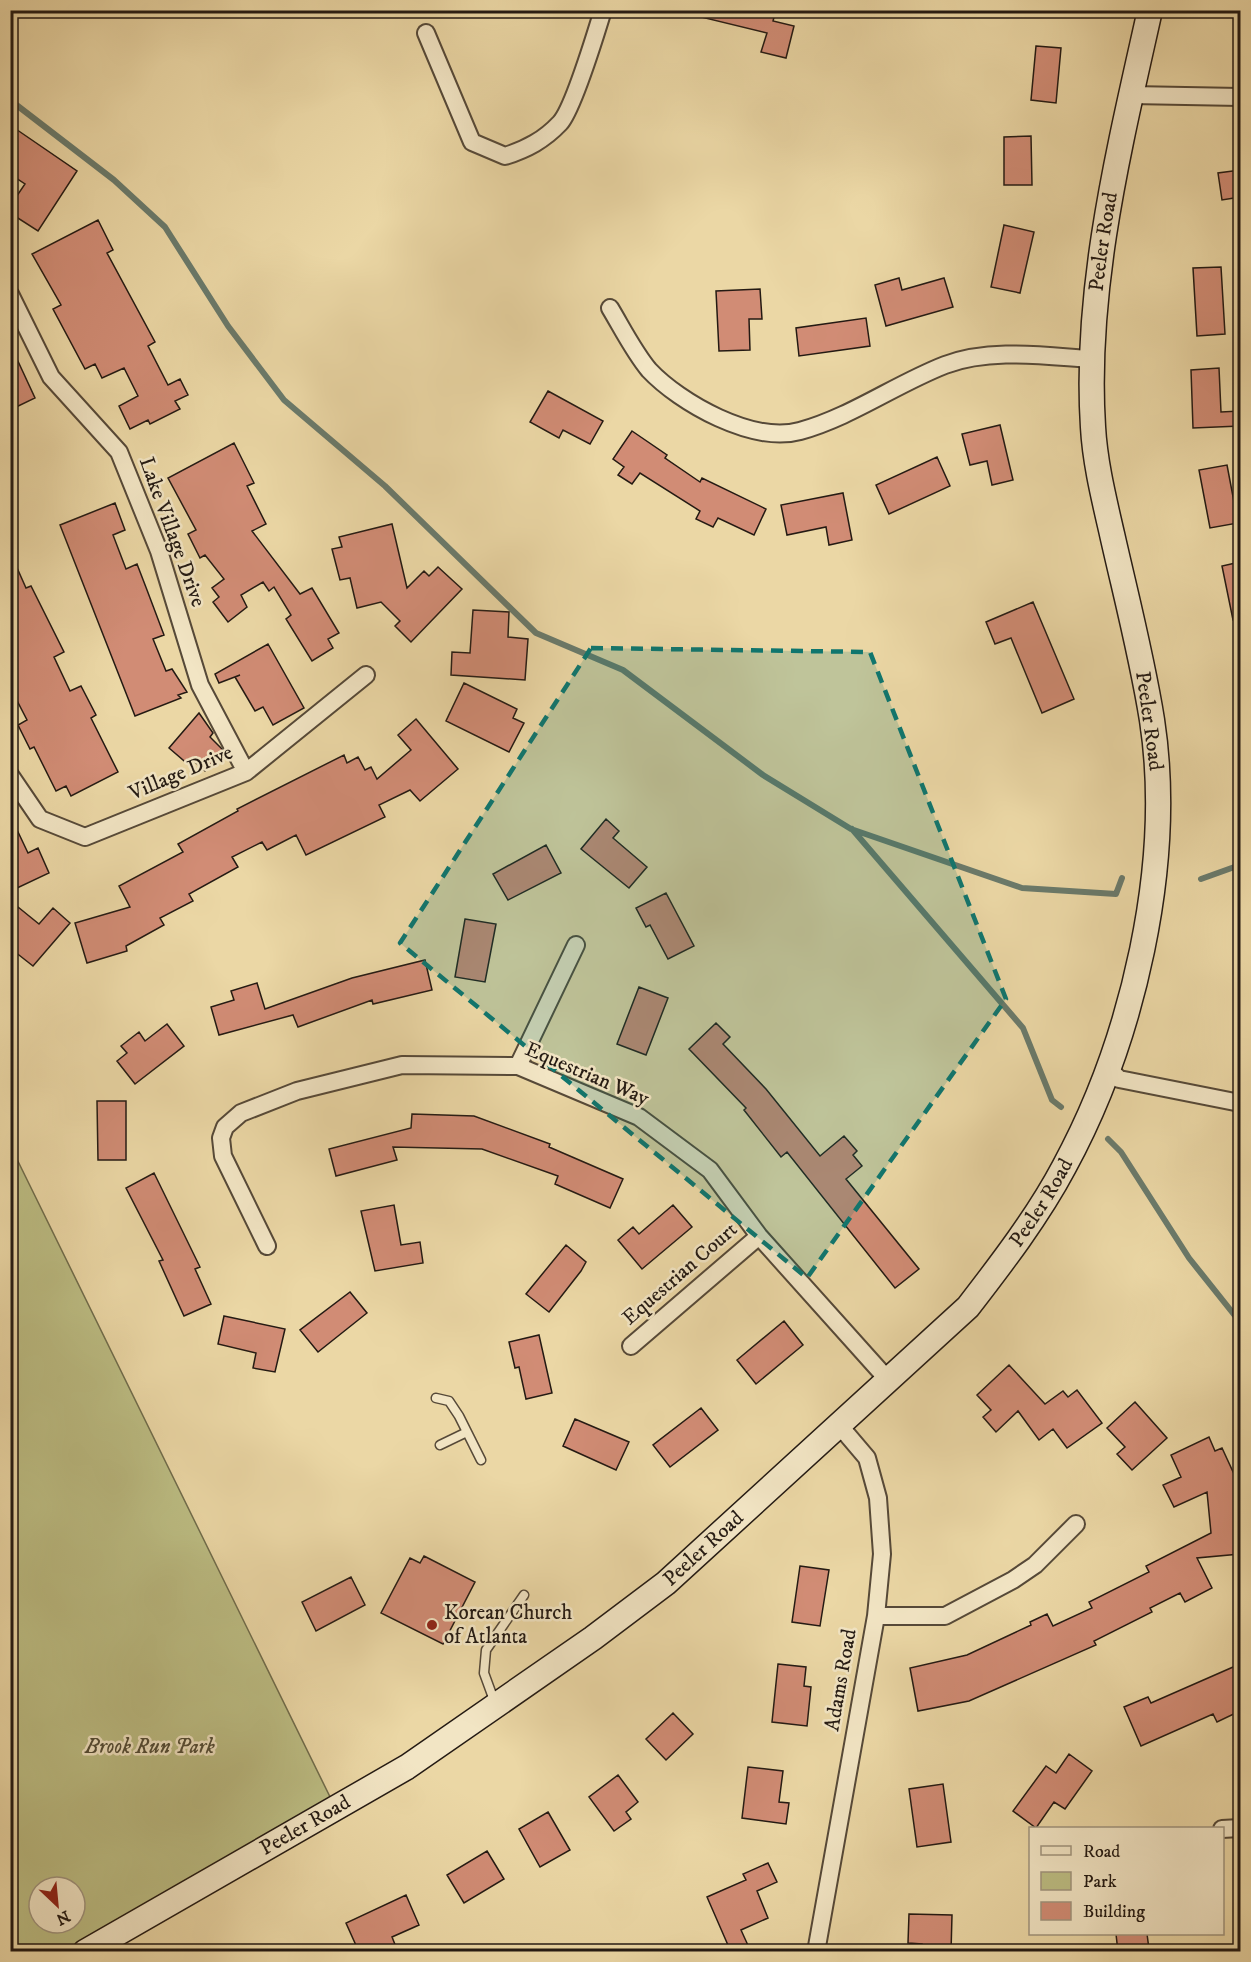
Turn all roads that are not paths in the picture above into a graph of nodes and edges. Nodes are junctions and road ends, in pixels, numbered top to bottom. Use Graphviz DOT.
graph roads {
  1 [pos="603,10"];
  2 [pos="1150,10"];
  3 [pos="426,33"];
  4 [pos="1131,95"];
  5 [pos="1240,97"];
  6 [pos="10,294"];
  7 [pos="610,308"];
  8 [pos="1090,358"];
  9 [pos="366,675"];
  10 [pos="246,772"];
  11 [pos="10,775"];
  12 [pos="576,945"];
  13 [pos="518,1066"];
  14 [pos="1110,1070"];
  15 [pos="1240,1103"];
  16 [pos="759,1236"];
  17 [pos="267,1246"];
  18 [pos="631,1346"];
  19 [pos="889,1381"];
  20 [pos="436,1398"];
  21 [pos="839,1425"];
  22 [pos="467,1432"];
  23 [pos="440,1445"];
  24 [pos="481,1460"];
  25 [pos="1076,1524"];
  26 [pos="524,1595"];
  27 [pos="876,1616"];
  28 [pos="496,1706"];
  29 [pos="1240,1828"];
  30 [pos="1224,1829"];
  31 [pos="85,1952"];
  32 [pos="816,1952"];
  1 -- 3 [label="street"];
  2 -- 4 [label="street, Peeler Road"];
  4 -- 5 [label="street"];
  4 -- 8 [label="street, Peeler Road"];
  6 -- 10 [label="street, Lake Village Drive"];
  7 -- 8 [label="street"];
  8 -- 14 [label="street, Peeler Road"];
  9 -- 10 [label="street, Village Drive"];
  10 -- 11 [label="street, Village Drive"];
  12 -- 13 [label="street"];
  13 -- 16 [label="street, Equestrian Way"];
  13 -- 17 [label="street, Equestrian Way"];
  14 -- 15 [label="street"];
  14 -- 19 [label="street, Peeler Road"];
  16 -- 18 [label="street, Equestrian Court"];
  16 -- 19 [label="street, Equestrian Way"];
  19 -- 21 [label="street, Peeler Road"];
  20 -- 22 [label="lane"];
  21 -- 27 [label="street, Adams Road"];
  21 -- 28 [label="street, Peeler Road"];
  22 -- 23 [label="lane"];
  22 -- 24 [label="lane"];
  25 -- 27 [label="street"];
  26 -- 28 [label="lane"];
  27 -- 32 [label="street, Adams Road"];
  28 -- 31 [label="street, Peeler Road"];
  29 -- 30 [label="street"];
}
